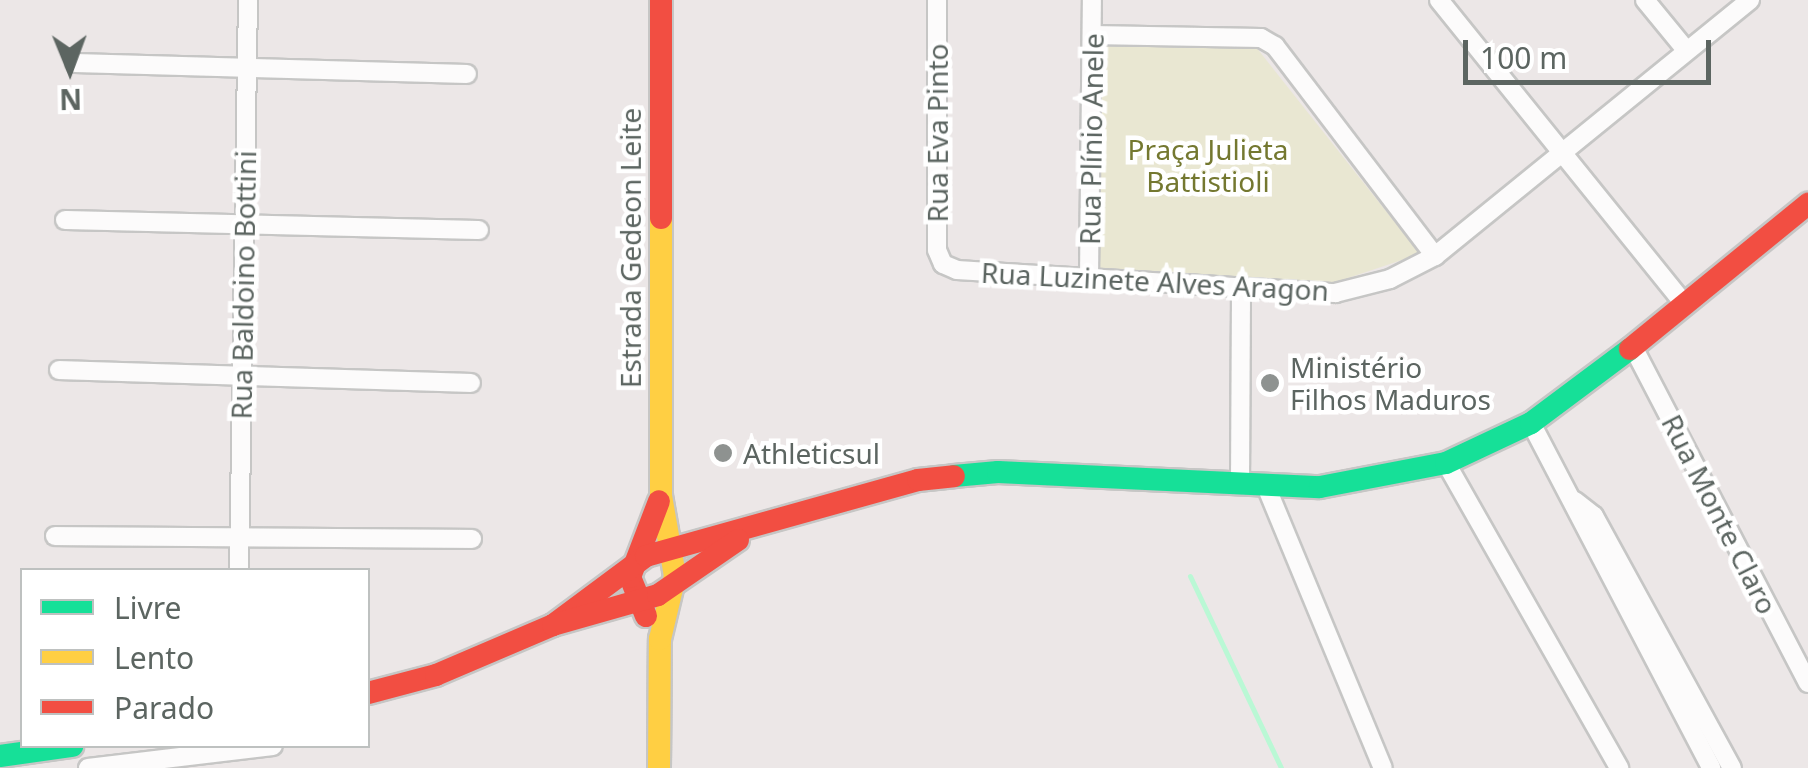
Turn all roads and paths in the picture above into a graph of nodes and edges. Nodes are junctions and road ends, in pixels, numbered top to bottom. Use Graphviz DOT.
graph roads {
  1 [pos="248,0"];
  2 [pos="662,0"];
  3 [pos="937,0"];
  4 [pos="1092,0"];
  5 [pos="1438,0"];
  6 [pos="1645,0"];
  7 [pos="1750,0"];
  8 [pos="1092,35"];
  9 [pos="1686,50"];
  10 [pos="75,63"];
  11 [pos="247,67"];
  12 [pos="467,74"];
  13 [pos="1562,152"];
  14 [pos="1808,204"];
  15 [pos="65,220"];
  16 [pos="244,222"];
  17 [pos="478,230"];
  18 [pos="1436,256"];
  19 [pos="943,264"];
  20 [pos="1089,278"];
  21 [pos="1240,287"];
  22 [pos="1684,304"];
  23 [pos="1632,345"];
  24 [pos="59,370"];
  25 [pos="242,375"];
  26 [pos="471,383"];
  27 [pos="1531,423"];
  28 [pos="1446,463"];
  29 [pos="1240,486"];
  30 [pos="1266,486"];
  31 [pos="661,496"];
  32 [pos="1575,502"];
  33 [pos="752,531"];
  34 [pos="239,534"];
  35 [pos="56,536"];
  36 [pos="472,539"];
  37 [pos="669,550"];
  38 [pos="632,563"];
  39 [pos="240,568"];
  40 [pos="672,587"];
  41 [pos="639,602"];
  42 [pos="553,625"];
  43 [pos="660,639"];
  44 [pos="1808,683"];
  45 [pos="371,691"];
  46 [pos="1708,721"];
  47 [pos="1689,730"];
  48 [pos="58,748"];
  49 [pos="262,748"];
  50 [pos="225,755"];
  51 [pos="0,756"];
  52 [pos="88,768"];
  53 [pos="658,768"];
  54 [pos="1383,768"];
  55 [pos="1619,768"];
  56 [pos="1711,768"];
  57 [pos="1732,768"];
  1 -- 11 [label="street, Rua Baldoino Bottini"];
  2 -- 31 [label="main road, Estrada Gedeon Leite"];
  3 -- 19 [label="street, Rua Eva Pinto"];
  4 -- 8 [label="street, Rua Plínio Anele"];
  5 -- 13 [label="street"];
  6 -- 9 [label="street"];
  7 -- 9 [label="street, Rua Luzinete Alves Aragon"];
  8 -- 18 [label="street"];
  8 -- 20 [label="street, Rua Plínio Anele"];
  9 -- 13 [label="street, Rua Luzinete Alves Aragon"];
  10 -- 11 [label="street"];
  11 -- 12 [label="street"];
  11 -- 16 [label="street, Rua Baldoino Bottini"];
  13 -- 18 [label="street, Rua Luzinete Alves Aragon"];
  13 -- 22 [label="street"];
  14 -- 22 [label="main road"];
  15 -- 16 [label="street"];
  16 -- 17 [label="street"];
  16 -- 25 [label="street, Rua Baldoino Bottini"];
  18 -- 21 [label="street, Rua Luzinete Alves Aragon"];
  19 -- 20 [label="street, Rua Luzinete Alves Aragon"];
  20 -- 21 [label="street, Rua Luzinete Alves Aragon"];
  21 -- 29 [label="street"];
  22 -- 23 [label="main road"];
  23 -- 27 [label="main road"];
  23 -- 44 [label="street, Rua Monte Claro"];
  24 -- 25 [label="street"];
  25 -- 26 [label="street"];
  25 -- 34 [label="street, Rua Baldoino Bottini"];
  27 -- 28 [label="main road"];
  27 -- 32 [label="street"];
  28 -- 30 [label="main road"];
  28 -- 55 [label="street"];
  29 -- 30 [label="main road"];
  29 -- 33 [label="main road"];
  30 -- 54 [label="street"];
  31 -- 37 [label="main road, Estrada Gedeon Leite"];
  31 -- 38 [label="main road, Estrada Gedeon Leite"];
  32 -- 46 [label="street"];
  32 -- 47 [label="street"];
  33 -- 37 [label="main road"];
  33 -- 40 [label="main road"];
  34 -- 35 [label="street"];
  34 -- 36 [label="street"];
  34 -- 39 [label="street, Rua Baldoino Bottini"];
  37 -- 38 [label="main road"];
  37 -- 40 [label="main road, Estrada Gedeon Leite"];
  38 -- 41 [label="main road"];
  38 -- 42 [label="main road"];
  40 -- 41 [label="main road"];
  40 -- 43 [label="main road, Estrada Gedeon Leite"];
  41 -- 42 [label="main road"];
  41 -- 43 [label="main road"];
  42 -- 45 [label="main road"];
  43 -- 53 [label="main road, Estrada Gedeon Leite"];
  46 -- 47 [label="street"];
  46 -- 57 [label="street"];
  47 -- 56 [label="street"];
  48 -- 51 [label="main road"];
  49 -- 50 [label="street"];
  50 -- 52 [label="street"];
}
